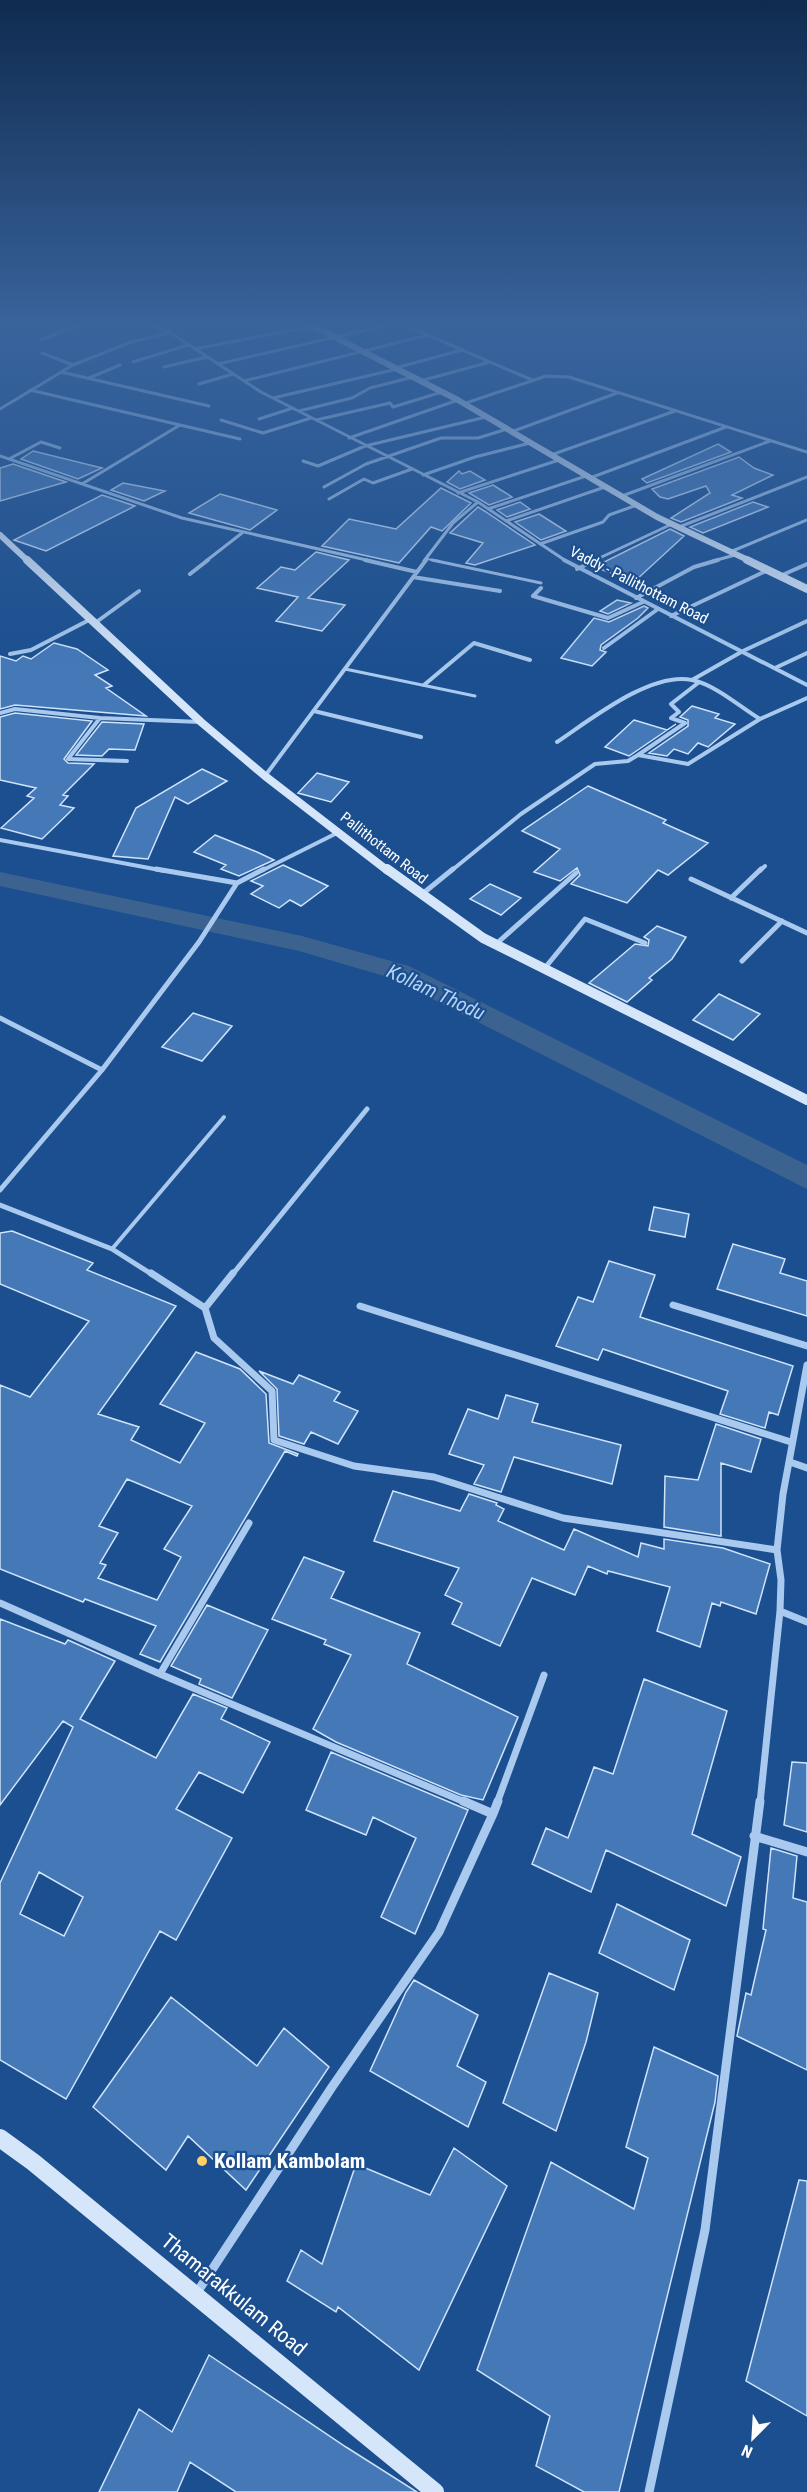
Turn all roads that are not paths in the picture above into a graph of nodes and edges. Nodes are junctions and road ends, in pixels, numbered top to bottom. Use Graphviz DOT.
graph roads {
  1 [pos="155,440"];
  2 [pos="354,440"];
  3 [pos="390,440"];
  4 [pos="435,440"];
  5 [pos="526,440"];
  6 [pos="592,440"];
  7 [pos="689,440"];
  8 [pos="770,441"];
  9 [pos="531,443"];
  10 [pos="366,446"];
  11 [pos="60,448"];
  12 [pos="807,452"];
  13 [pos="551,455"];
  14 [pos="0,456"];
  15 [pos="388,457"];
  16 [pos="9,459"];
  17 [pos="559,460"];
  18 [pos="303,461"];
  19 [pos="412,469"];
  20 [pos="423,475"];
  21 [pos="588,477"];
  22 [pos="807,477"];
  23 [pos="82,483"];
  24 [pos="324,487"];
  25 [pos="605,487"];
  26 [pos="458,493"];
  27 [pos="622,496"];
  28 [pos="329,499"];
  29 [pos="478,502"];
  30 [pos="637,505"];
  31 [pos="488,509"];
  32 [pos="807,520"];
  33 [pos="506,521"];
  34 [pos="675,526"];
  35 [pos="242,533"];
  36 [pos="0,535"];
  37 [pos="540,544"];
  38 [pos="733,553"];
  39 [pos="427,559"];
  40 [pos="807,564"];
  41 [pos="577,569"];
  42 [pos="768,570"];
  43 [pos="417,572"];
  44 [pos="190,574"];
  45 [pos="780,576"];
  46 [pos="413,577"];
  47 [pos="541,585"];
  48 [pos="807,589"];
  49 [pos="139,591"];
  50 [pos="500,591"];
  51 [pos="636,598"];
  52 [pos="643,602"];
  53 [pos="658,609"];
  54 [pos="671,616"];
  55 [pos="93,621"];
  56 [pos="807,621"];
  57 [pos="604,648"];
  58 [pos="743,651"];
  59 [pos="807,653"];
  60 [pos="10,654"];
  61 [pos="530,660"];
  62 [pos="775,668"];
  63 [pos="345,669"];
  64 [pos="692,680"];
  65 [pos="698,683"];
  66 [pos="424,685"];
  67 [pos="807,686"];
  68 [pos="475,696"];
  69 [pos="807,699"];
  70 [pos="314,711"];
  71 [pos="0,713"];
  72 [pos="100,718"];
  73 [pos="760,719"];
  74 [pos="201,722"];
  75 [pos="421,737"];
  76 [pos="557,742"];
  77 [pos="638,755"];
  78 [pos="127,761"];
  79 [pos="265,776"];
  80 [pos="340,832"];
  81 [pos="0,840"];
  82 [pos="765,866"];
  83 [pos="576,873"];
  84 [pos="691,879"];
  85 [pos="237,883"];
  86 [pos="420,895"];
  87 [pos="731,898"];
  88 [pos="782,921"];
  89 [pos="807,933"];
  90 [pos="645,943"];
  91 [pos="495,945"];
  92 [pos="742,961"];
  93 [pos="544,969"];
  94 [pos="0,1018"];
  95 [pos="102,1070"];
  96 [pos="807,1100"];
  97 [pos="367,1109"];
  98 [pos="224,1117"];
  99 [pos="0,1190"];
  100 [pos="0,1205"];
  101 [pos="112,1249"];
  102 [pos="673,1305"];
  103 [pos="360,1306"];
  104 [pos="205,1308"];
  105 [pos="807,1346"];
  106 [pos="806,1371"];
  107 [pos="791,1442"];
  108 [pos="790,1462"];
  109 [pos="807,1468"];
  110 [pos="249,1523"];
  111 [pos="777,1550"];
  112 [pos="0,1603"];
  113 [pos="780,1611"];
  114 [pos="807,1622"];
  115 [pos="160,1674"];
  116 [pos="544,1675"];
  117 [pos="493,1814"];
  118 [pos="754,1836"];
  119 [pos="807,1852"];
  120 [pos="0,2138"];
  121 [pos="195,2295"];
  122 [pos="435,2492"];
  123 [pos="649,2492"];
  1 -- 23 [label="street"];
  2 -- 10 [label="street, Vaddy - Pallithottam Road"];
  3 -- 10 [label="street"];
  4 -- 15 [label="street"];
  5 -- 9 [label="street"];
  6 -- 13 [label="street"];
  7 -- 21 [label="street"];
  8 -- 12 [label="street"];
  8 -- 27 [label="street"];
  9 -- 13 [label="street"];
  9 -- 20 [label="street"];
  10 -- 15 [label="street, Vaddy - Pallithottam Road"];
  10 -- 18 [label="street"];
  11 -- 16 [label="street"];
  13 -- 17 [label="street"];
  14 -- 16 [label="street"];
  15 -- 19 [label="street, Vaddy - Pallithottam Road"];
  15 -- 24 [label="street"];
  16 -- 23 [label="street"];
  17 -- 21 [label="street"];
  17 -- 26 [label="street"];
  19 -- 20 [label="street, Vaddy - Pallithottam Road"];
  19 -- 28 [label="street"];
  20 -- 26 [label="street, Vaddy - Pallithottam Road"];
  21 -- 25 [label="street"];
  21 -- 31 [label="street"];
  22 -- 34 [label="street"];
  23 -- 35 [label="street"];
  25 -- 27 [label="street"];
  25 -- 33 [label="street"];
  26 -- 29 [label="street, Vaddy - Pallithottam Road"];
  27 -- 30 [label="street"];
  29 -- 31 [label="street, Vaddy - Pallithottam Road"];
  29 -- 39 [label="street"];
  30 -- 34 [label="street"];
  30 -- 37 [label="street"];
  31 -- 33 [label="street, Vaddy - Pallithottam Road"];
  32 -- 38 [label="street"];
  33 -- 37 [label="street, Vaddy - Pallithottam Road"];
  34 -- 38 [label="street"];
  34 -- 41 [label="street"];
  35 -- 43 [label="street"];
  35 -- 44 [label="street"];
  36 -- 55 [label="street, Pallithottam Road"];
  37 -- 41 [label="street, Vaddy - Pallithottam Road"];
  38 -- 42 [label="street"];
  38 -- 51 [label="street"];
  39 -- 43 [label="street"];
  39 -- 47 [label="lane"];
  40 -- 45 [label="street"];
  41 -- 51 [label="street, Vaddy - Pallithottam Road"];
  42 -- 45 [label="street"];
  42 -- 54 [label="street"];
  43 -- 46 [label="street"];
  45 -- 48 [label="street"];
  46 -- 50 [label="street"];
  46 -- 63 [label="street"];
  47 -- 52 [label="street"];
  49 -- 55 [label="street"];
  51 -- 52 [label="street, Vaddy - Pallithottam Road"];
  52 -- 53 [label="street, Vaddy - Pallithottam Road"];
  53 -- 54 [label="street, Vaddy - Pallithottam Road"];
  53 -- 57 [label="street"];
  54 -- 58 [label="street, Vaddy - Pallithottam Road"];
  55 -- 60 [label="street"];
  55 -- 74 [label="street, Pallithottam Road"];
  56 -- 58 [label="street"];
  58 -- 62 [label="street, Vaddy - Pallithottam Road"];
  58 -- 64 [label="street"];
  59 -- 62 [label="street"];
  61 -- 66 [label="street"];
  62 -- 67 [label="street, Vaddy - Pallithottam Road"];
  63 -- 66 [label="lane"];
  63 -- 70 [label="street"];
  64 -- 65 [label="street"];
  64 -- 76 [label="street"];
  65 -- 73 [label="street"];
  65 -- 77 [label="street"];
  66 -- 68 [label="lane"];
  69 -- 73 [label="street"];
  70 -- 75 [label="street"];
  70 -- 79 [label="street"];
  71 -- 72 [label="street"];
  72 -- 74 [label="street"];
  72 -- 78 [label="street"];
  73 -- 77 [label="street"];
  74 -- 79 [label="street, Pallithottam Road"];
  77 -- 86 [label="street"];
  79 -- 80 [label="street, Pallithottam Road"];
  80 -- 85 [label="street"];
  80 -- 86 [label="street, Pallithottam Road"];
  81 -- 85 [label="street"];
  82 -- 87 [label="street"];
  83 -- 91 [label="street"];
  84 -- 87 [label="street"];
  85 -- 95 [label="street"];
  86 -- 91 [label="street, Pallithottam Road"];
  87 -- 88 [label="street"];
  88 -- 89 [label="street"];
  88 -- 92 [label="street"];
  90 -- 93 [label="street"];
  91 -- 93 [label="street, Pallithottam Road"];
  93 -- 96 [label="street, Pallithottam Road"];
  94 -- 95 [label="street"];
  95 -- 99 [label="street"];
  97 -- 104 [label="street"];
  98 -- 101 [label="lane"];
  100 -- 101 [label="street"];
  101 -- 104 [label="street"];
  102 -- 105 [label="street"];
  103 -- 107 [label="street"];
  104 -- 111 [label="street"];
  106 -- 107 [label="street"];
  107 -- 108 [label="street"];
  108 -- 109 [label="street"];
  108 -- 111 [label="street"];
  110 -- 115 [label="street"];
  111 -- 113 [label="street"];
  112 -- 115 [label="street"];
  113 -- 114 [label="street"];
  113 -- 118 [label="street"];
  115 -- 117 [label="street"];
  116 -- 117 [label="street"];
  117 -- 121 [label="street"];
  118 -- 119 [label="street"];
  118 -- 123 [label="street"];
  120 -- 121 [label="street, Thamarakkulam Road"];
  121 -- 122 [label="street, Thamarakkulam Road"];
}
